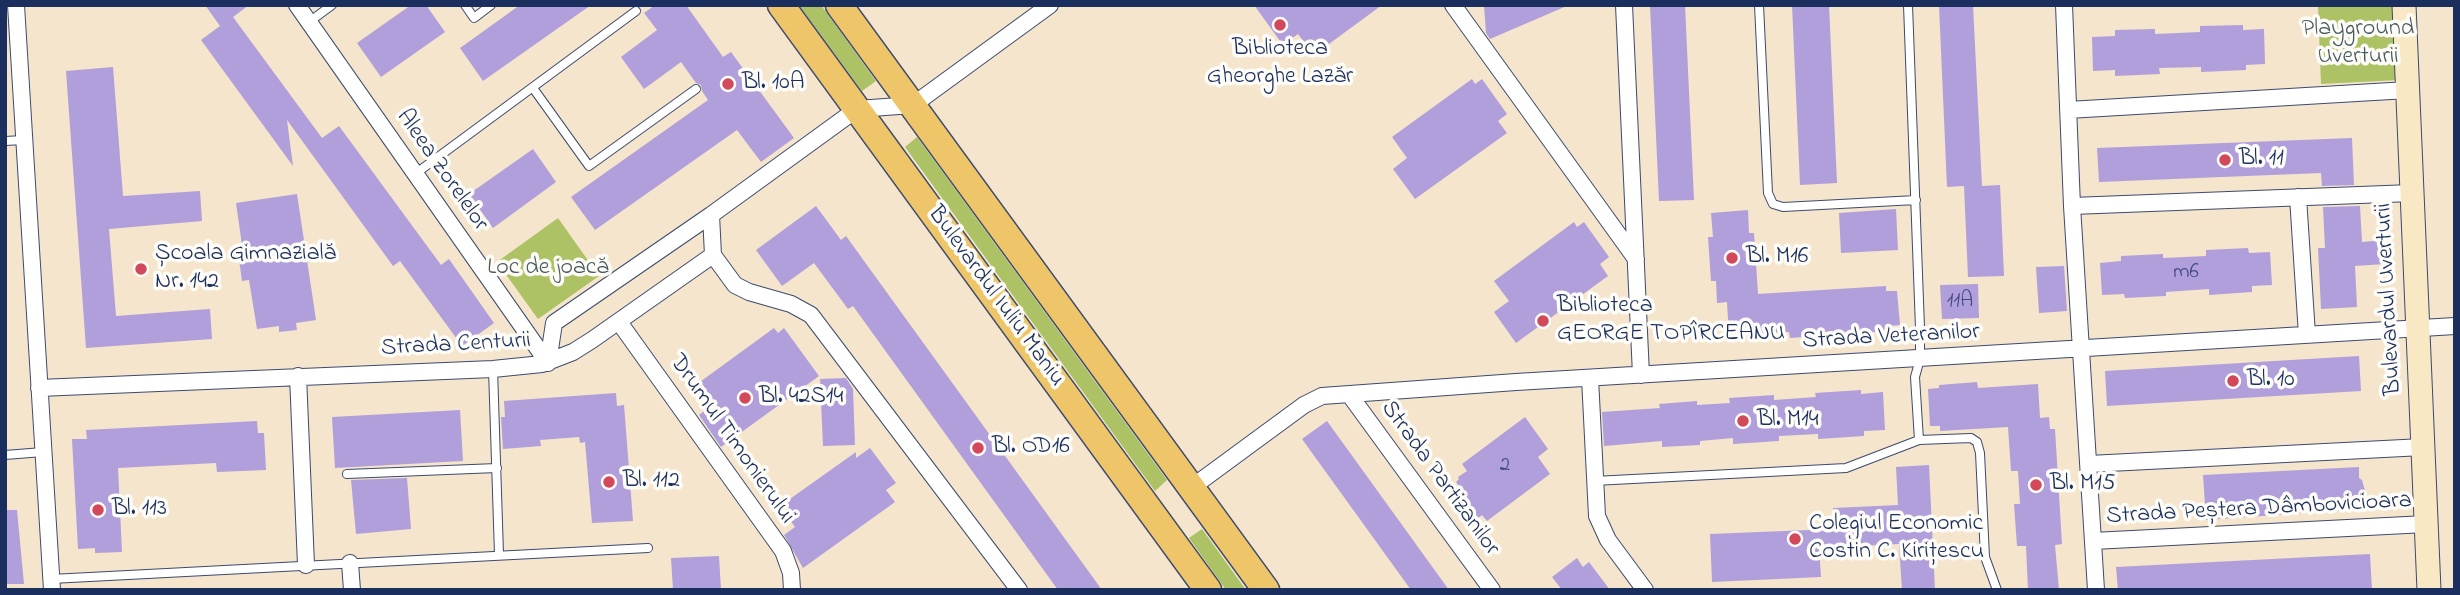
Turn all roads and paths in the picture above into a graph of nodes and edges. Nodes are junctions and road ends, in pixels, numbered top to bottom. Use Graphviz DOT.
graph roads {
  1 [pos="16,5"];
  2 [pos="297,5"];
  3 [pos="332,5"];
  4 [pos="465,5"];
  5 [pos="491,5"];
  6 [pos="781,5"];
  7 [pos="839,5"];
  8 [pos="1453,5"];
  9 [pos="1624,5"];
  10 [pos="1759,5"];
  11 [pos="1908,5"];
  12 [pos="2064,5"];
  13 [pos="2404,5"];
  14 [pos="1046,6"];
  15 [pos="636,11"];
  16 [pos="309,22"];
  17 [pos="533,88"];
  18 [pos="696,89"];
  19 [pos="2408,90"];
  20 [pos="913,105"];
  21 [pos="857,109"];
  22 [pos="2068,110"];
  23 [pos="24,140"];
  24 [pos="5,141"];
  25 [pos="415,174"];
  26 [pos="2412,193"];
  27 [pos="2298,197"];
  28 [pos="1916,200"];
  29 [pos="2072,206"];
  30 [pos="711,215"];
  31 [pos="713,256"];
  32 [pos="1636,259"];
  33 [pos="619,322"];
  34 [pos="2455,326"];
  35 [pos="2418,327"];
  36 [pos="2307,335"];
  37 [pos="2082,349"];
  38 [pos="1920,359"];
  39 [pos="548,363"];
  40 [pos="493,369"];
  41 [pos="1641,375"];
  42 [pos="298,376"];
  43 [pos="1591,378"];
  44 [pos="39,388"];
  45 [pos="1349,394"];
  46 [pos="1919,440"];
  47 [pos="2423,447"];
  48 [pos="43,452"];
  49 [pos="5,455"];
  50 [pos="2089,464"];
  51 [pos="498,468"];
  52 [pos="347,474"];
  53 [pos="1594,481"];
  54 [pos="1191,488"];
  55 [pos="2426,524"];
  56 [pos="2093,541"];
  57 [pos="648,548"];
  58 [pos="499,554"];
  59 [pos="350,563"];
  60 [pos="306,565"];
  61 [pos="51,585"];
  62 [pos="352,590"];
  63 [pos="792,590"];
  64 [pos="1019,590"];
  65 [pos="1208,590"];
  66 [pos="1266,590"];
  67 [pos="1492,590"];
  68 [pos="1645,590"];
  69 [pos="1997,590"];
  70 [pos="2096,590"];
  71 [pos="2429,590"];
  1 -- 23 [label="street"];
  2 -- 16 [label="street, Aleea Zorelelor"];
  3 -- 16 [label="lane"];
  4 -- 5 [label="lane"];
  6 -- 21 [label="main road, Bulevardul Iuliu Maniu"];
  7 -- 20 [label="main road, Bulevardul Iuliu Maniu"];
  8 -- 32 [label="street"];
  9 -- 32 [label="street"];
  10 -- 28 [label="lane"];
  11 -- 28 [label="lane"];
  12 -- 22 [label="street, Strada Peștera Dâmbovicioara"];
  13 -- 19 [label="main road, Bulevardul Uverturii"];
  14 -- 20 [label="street"];
  15 -- 17 [label="lane"];
  16 -- 25 [label="street, Aleea Zorelelor"];
  17 -- 18 [label="lane"];
  17 -- 25 [label="lane"];
  19 -- 22 [label="street"];
  19 -- 26 [label="main road, Bulevardul Uverturii"];
  20 -- 21 [label="street"];
  20 -- 54 [label="main road, Bulevardul Iuliu Maniu"];
  21 -- 30 [label="street, Strada Centurii"];
  21 -- 65 [label="main road, Bulevardul Iuliu Maniu"];
  22 -- 29 [label="street, Strada Peștera Dâmbovicioara"];
  23 -- 24 [label="lane"];
  23 -- 44 [label="street"];
  25 -- 39 [label="street, Aleea Zorelelor"];
  26 -- 27 [label="street"];
  26 -- 35 [label="main road, Bulevardul Uverturii"];
  27 -- 29 [label="street"];
  27 -- 36 [label="street"];
  28 -- 38 [label="lane"];
  29 -- 37 [label="street, Strada Peștera Dâmbovicioara"];
  30 -- 31 [label="street"];
  30 -- 39 [label="street, Strada Centurii"];
  31 -- 33 [label="street"];
  31 -- 64 [label="street"];
  32 -- 41 [label="street"];
  33 -- 39 [label="street"];
  33 -- 63 [label="street, Drumul Timonierului"];
  34 -- 35 [label="street, Strada Veteranilor"];
  35 -- 36 [label="street, Strada Veteranilor"];
  35 -- 47 [label="main road, Bulevardul Uverturii"];
  36 -- 37 [label="street, Strada Veteranilor"];
  37 -- 38 [label="street, Strada Veteranilor"];
  37 -- 50 [label="street, Strada Peștera Dâmbovicioara"];
  38 -- 41 [label="street, Strada Veteranilor"];
  38 -- 46 [label="lane"];
  39 -- 40 [label="street, Strada Centurii"];
  40 -- 42 [label="street, Strada Centurii"];
  40 -- 51 [label="lane"];
  41 -- 43 [label="street, Strada Veteranilor"];
  42 -- 44 [label="street, Strada Centurii"];
  42 -- 60 [label="street"];
  43 -- 45 [label="street, Strada Veteranilor"];
  43 -- 53 [label="street"];
  44 -- 48 [label="street"];
  45 -- 54 [label="street, Strada Veteranilor"];
  45 -- 67 [label="street, Strada Partizanilor"];
  46 -- 53 [label="lane"];
  46 -- 69 [label="lane"];
  47 -- 50 [label="street"];
  47 -- 55 [label="main road, Bulevardul Uverturii"];
  48 -- 49 [label="lane"];
  48 -- 61 [label="street"];
  50 -- 56 [label="street, Strada Peștera Dâmbovicioara"];
  51 -- 52 [label="lane"];
  51 -- 58 [label="lane"];
  53 -- 68 [label="street"];
  54 -- 66 [label="main road, Bulevardul Iuliu Maniu"];
  55 -- 56 [label="street, Strada Peștera Dâmbovicioara"];
  55 -- 71 [label="main road, Bulevardul Uverturii"];
  56 -- 70 [label="street, Strada Peștera Dâmbovicioara"];
  57 -- 58 [label="lane"];
  58 -- 59 [label="lane"];
  59 -- 60 [label="lane"];
  59 -- 62 [label="street"];
  60 -- 61 [label="lane"];
}
